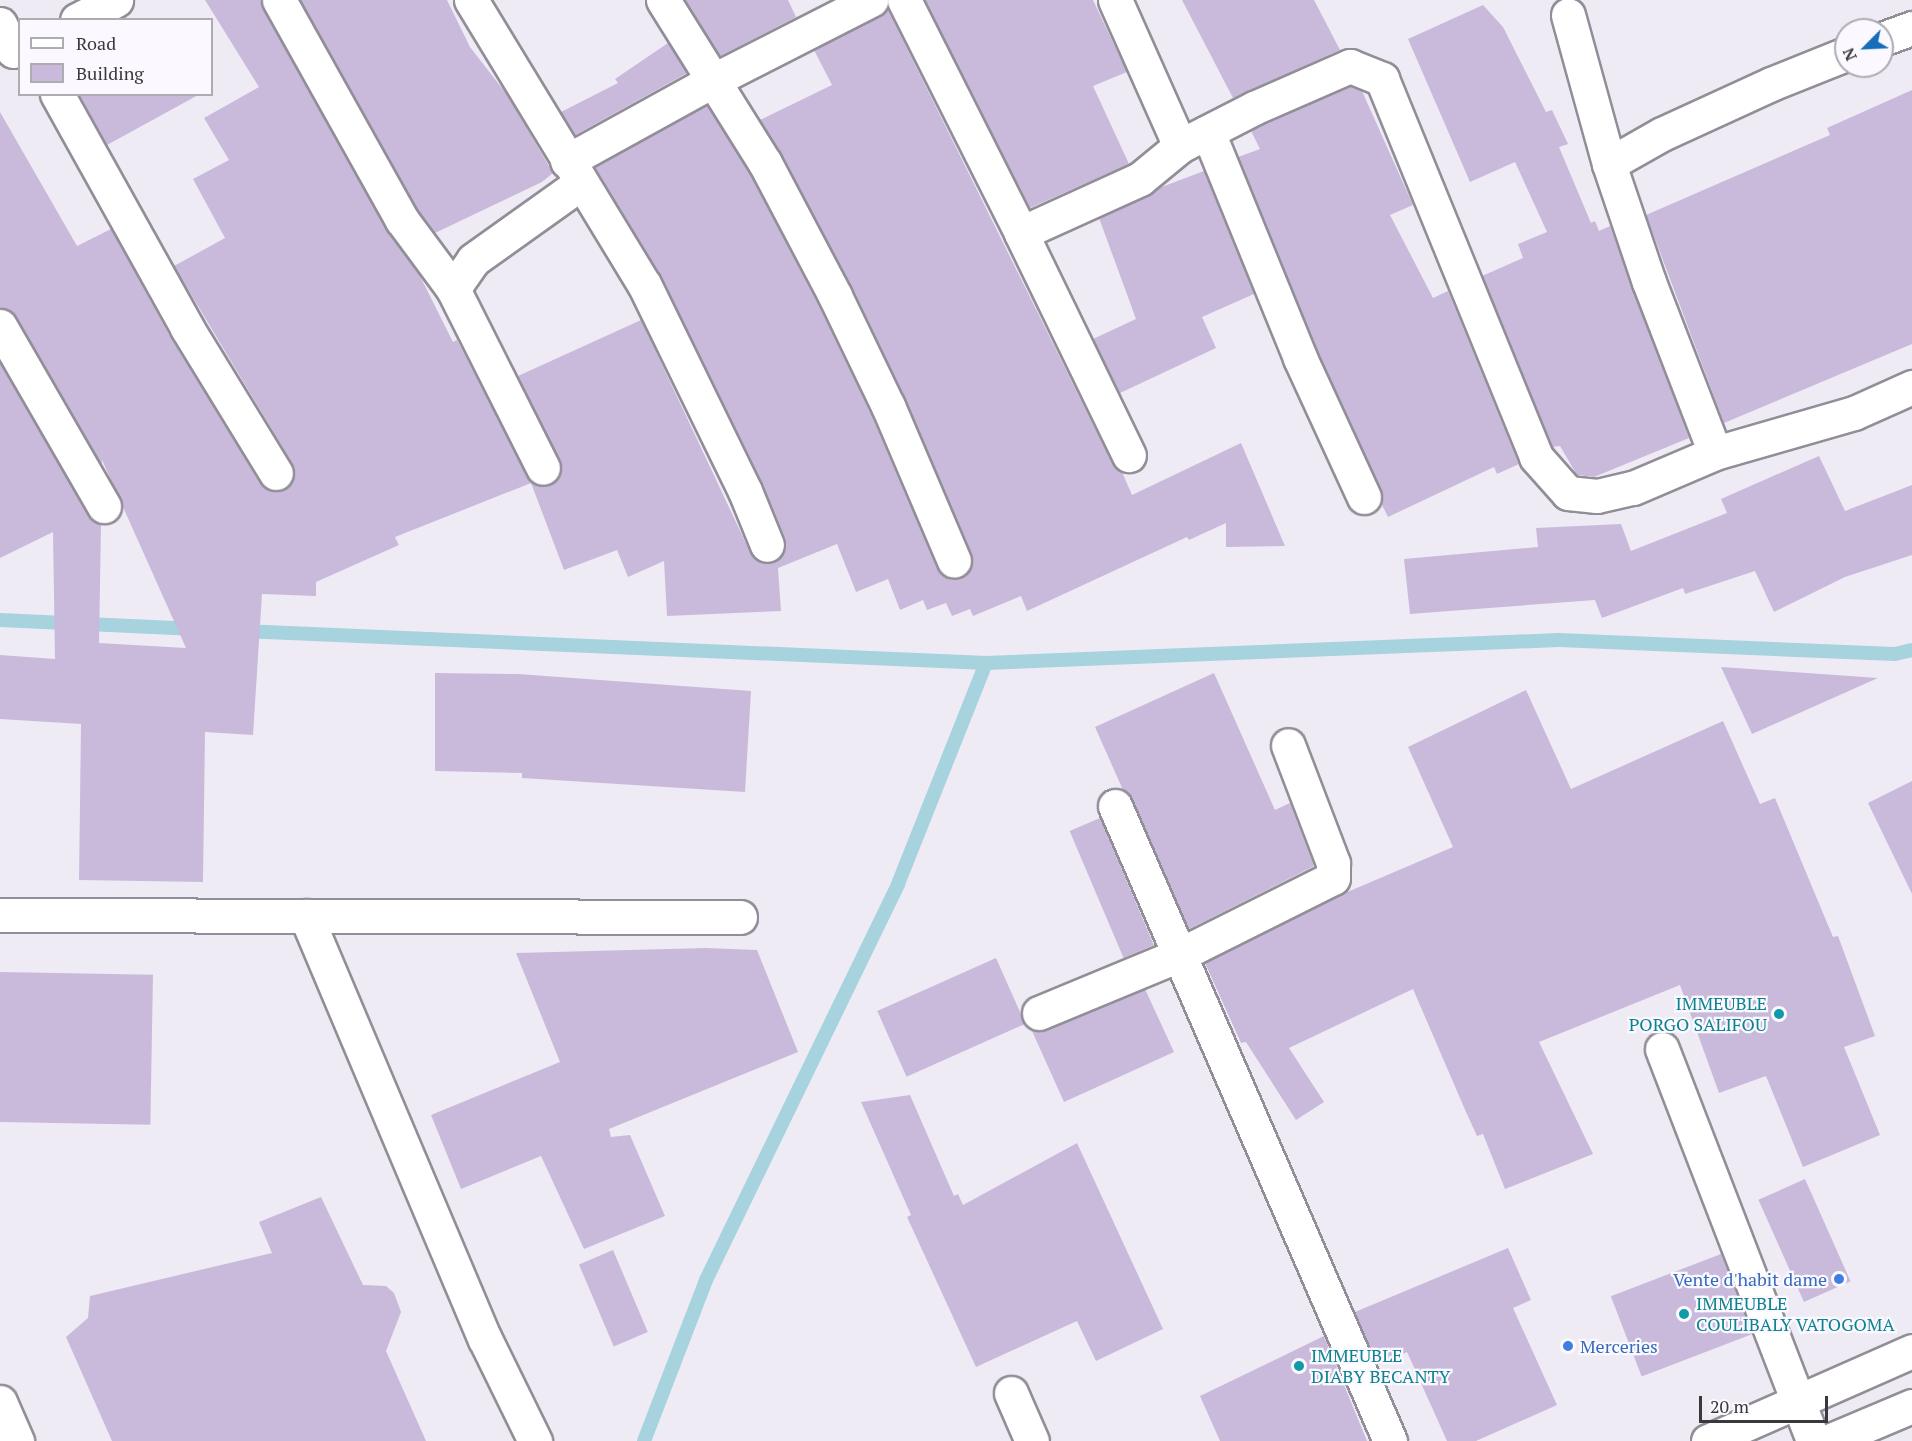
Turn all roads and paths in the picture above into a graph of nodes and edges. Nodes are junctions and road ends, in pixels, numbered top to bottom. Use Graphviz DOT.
graph roads {
  1 [pos="116,0"];
  2 [pos="279,0"];
  3 [pos="471,0"];
  4 [pos="663,0"];
  5 [pos="871,0"];
  6 [pos="904,0"];
  7 [pos="1115,0"];
  8 [pos="1568,15"];
  9 [pos="81,18"];
  10 [pos="1912,28"];
  11 [pos="1894,35"];
  12 [pos="1834,59"];
  13 [pos="711,81"];
  14 [pos="58,96"];
  15 [pos="1194,139"];
  16 [pos="1609,164"];
  17 [pos="574,172"];
  18 [pos="1021,233"];
  19 [pos="453,289"];
  20 [pos="0,326"];
  21 [pos="1912,387"];
  22 [pos="1715,453"];
  23 [pos="1129,455"];
  24 [pos="543,468"];
  25 [pos="276,473"];
  26 [pos="1364,497"];
  27 [pos="104,506"];
  28 [pos="767,545"];
  29 [pos="954,561"];
  30 [pos="1288,745"];
  31 [pos="1115,806"];
  32 [pos="0,915"];
  33 [pos="306,916"];
  34 [pos="740,917"];
  35 [pos="1179,955"];
  36 [pos="1039,1013"];
  37 [pos="1662,1049"];
  38 [pos="1912,1351"];
  39 [pos="1011,1394"];
  40 [pos="1797,1401"];
  41 [pos="0,1402"];
  42 [pos="1912,1406"];
  43 [pos="17,1441"];
  44 [pos="535,1441"];
  45 [pos="1032,1441"];
  46 [pos="1390,1441"];
  47 [pos="1708,1441"];
  48 [pos="1813,1441"];
  49 [pos="1829,1441"];
  1 -- 9 [label="street"];
  2 -- 19 [label="street"];
  3 -- 17 [label="street"];
  4 -- 13 [label="street"];
  5 -- 13 [label="street"];
  6 -- 18 [label="street"];
  7 -- 15 [label="street"];
  8 -- 16 [label="street"];
  10 -- 11 [label="street"];
  12 -- 16 [label="street"];
  13 -- 17 [label="street"];
  13 -- 29 [label="street"];
  14 -- 25 [label="street"];
  15 -- 18 [label="street"];
  15 -- 22 [label="street"];
  15 -- 26 [label="street"];
  16 -- 22 [label="street"];
  17 -- 19 [label="street"];
  17 -- 28 [label="street"];
  18 -- 23 [label="street"];
  19 -- 24 [label="street"];
  20 -- 27 [label="street"];
  21 -- 22 [label="street"];
  30 -- 35 [label="street"];
  31 -- 35 [label="street"];
  32 -- 33 [label="street"];
  33 -- 34 [label="street"];
  33 -- 44 [label="street"];
  35 -- 36 [label="street"];
  35 -- 46 [label="street"];
  37 -- 40 [label="street"];
  38 -- 40 [label="street"];
  39 -- 45 [label="street"];
  40 -- 47 [label="street"];
  40 -- 48 [label="street"];
  41 -- 43 [label="street"];
  42 -- 49 [label="street"];
}
